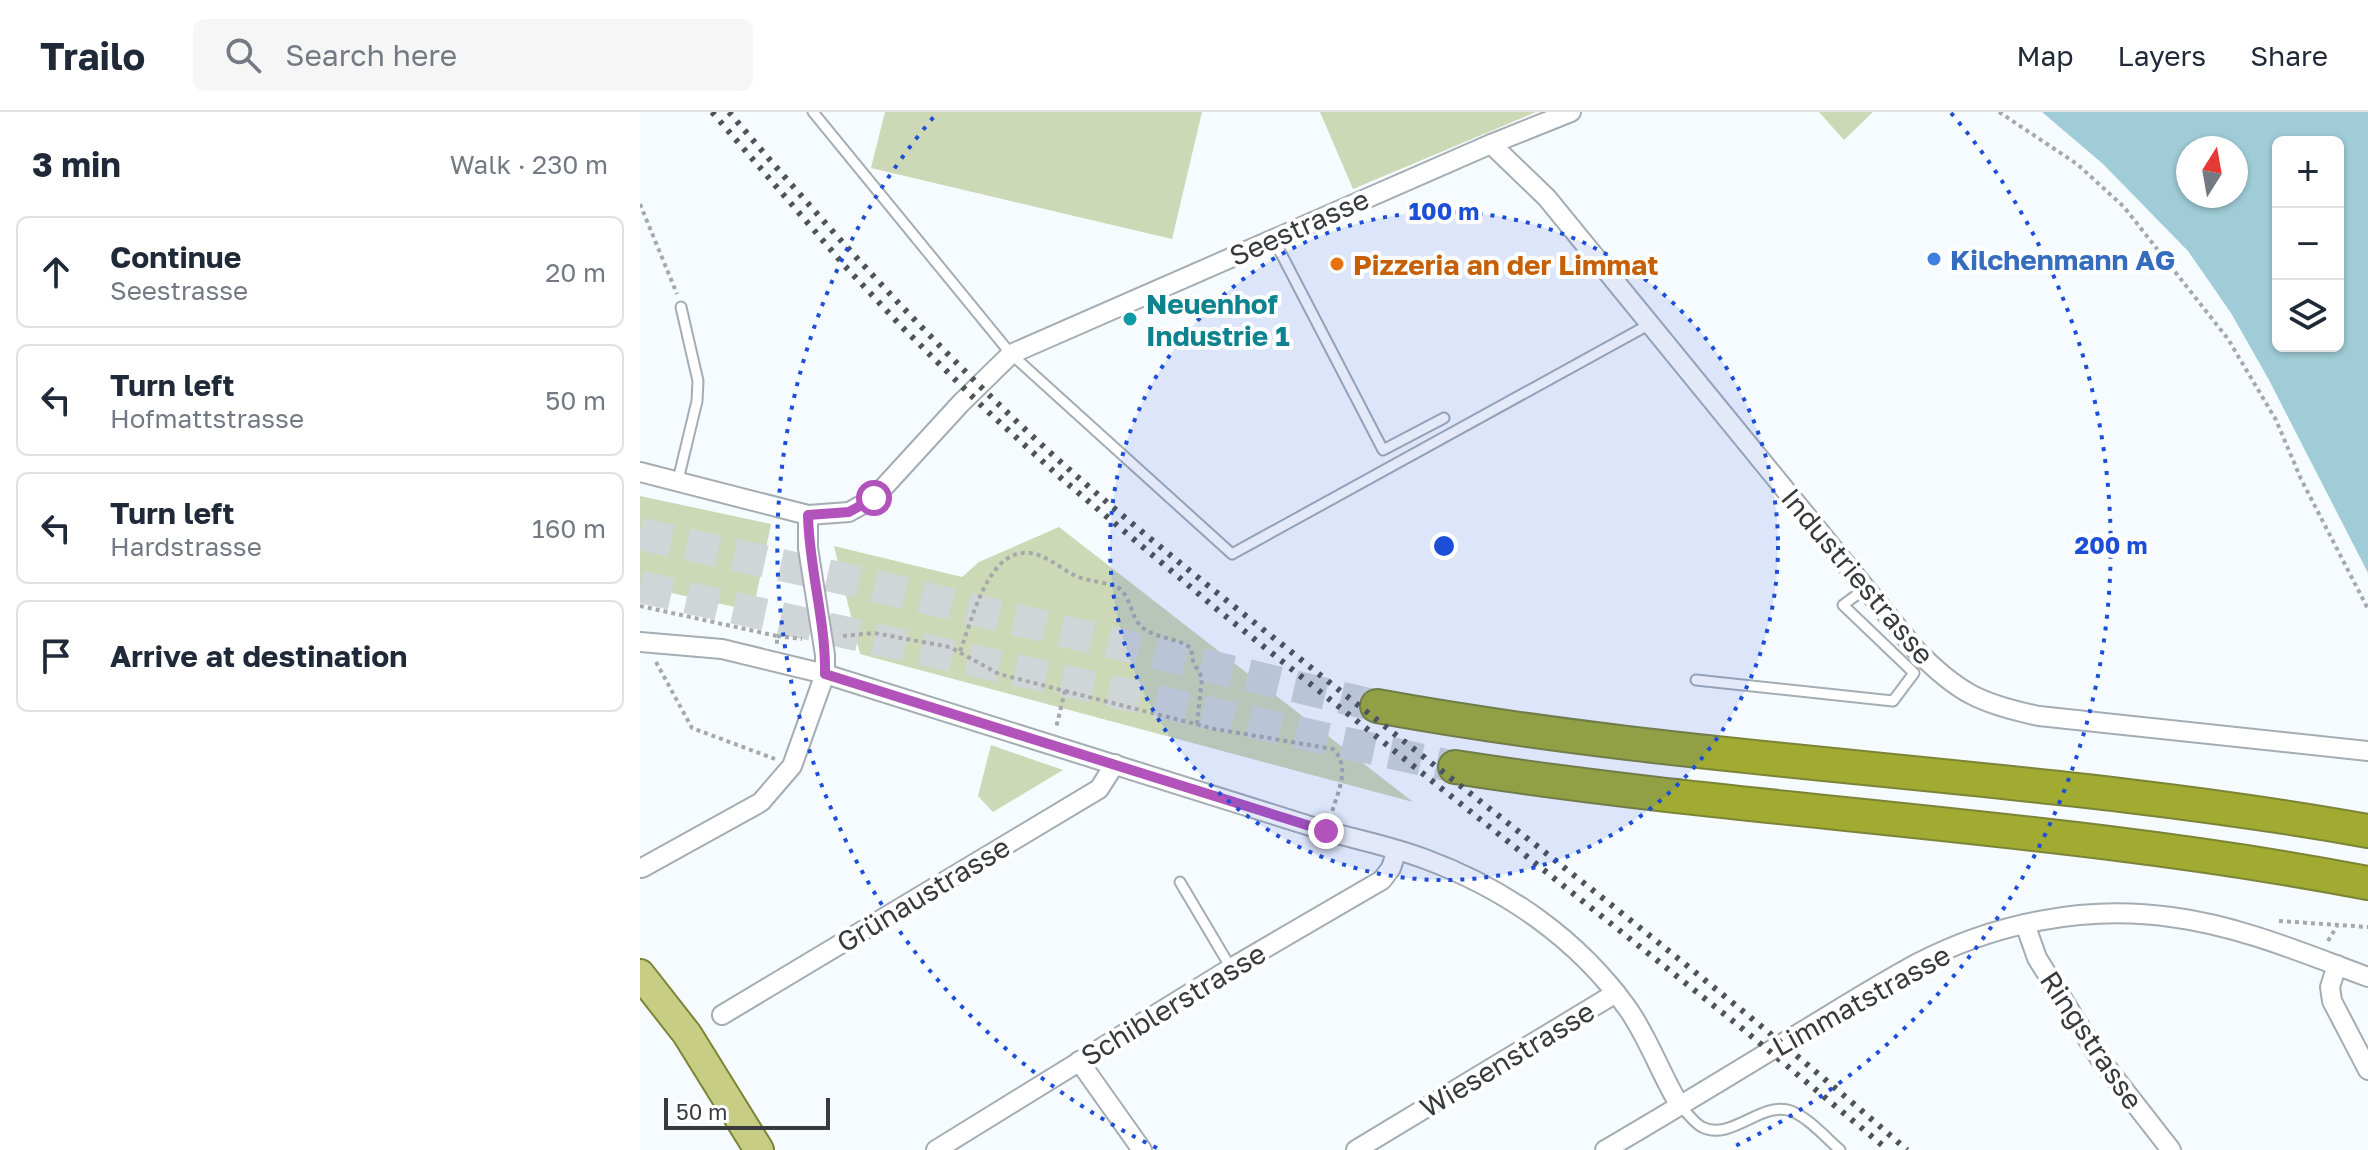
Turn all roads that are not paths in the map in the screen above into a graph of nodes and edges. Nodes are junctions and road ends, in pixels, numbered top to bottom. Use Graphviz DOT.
graph roads {
  1 [pos="813,112"];
  2 [pos="1571,112"];
  3 [pos="1491,144"];
  4 [pos="1273,238"];
  5 [pos="681,307"];
  6 [pos="1650,324"];
  7 [pos="1011,354"];
  8 [pos="1444,418"];
  9 [pos="640,472"];
  10 [pos="678,480"];
  11 [pos="808,515"];
  12 [pos="1866,588"];
  13 [pos="643,643"];
  14 [pos="825,674"];
  15 [pos="1696,680"];
  16 [pos="1377,706"];
  17 [pos="2368,751"];
  18 [pos="1115,764"];
  19 [pos="1455,767"];
  20 [pos="2368,831"];
  21 [pos="1397,850"];
  22 [pos="642,868"];
  23 [pos="1180,882"];
  24 [pos="2368,883"];
  25 [pos="2025,924"];
  26 [pos="2337,965"];
  27 [pos="1231,968"];
  28 [pos="640,974"];
  29 [pos="2368,977"];
  30 [pos="1616,993"];
  31 [pos="722,1015"];
  32 [pos="1079,1061"];
  33 [pos="2368,1070"];
  34 [pos="1680,1106"];
  35 [pos="759,1150"];
  36 [pos="936,1150"];
  37 [pos="1142,1150"];
  38 [pos="1356,1150"];
  39 [pos="1605,1150"];
  40 [pos="1840,1150"];
  41 [pos="2171,1150"];
  1 -- 7 [label="lane"];
  2 -- 3 [label="street, Seestrasse"];
  3 -- 4 [label="street, Seestrasse"];
  3 -- 6 [label="street, Industriestrasse"];
  4 -- 7 [label="street, Seestrasse"];
  4 -- 8 [label="lane"];
  5 -- 10 [label="lane"];
  6 -- 7 [label="lane"];
  6 -- 12 [label="street, Industriestrasse"];
  7 -- 11 [label="street, Seestrasse"];
  9 -- 10 [label="street, Seestrasse"];
  10 -- 11 [label="street, Seestrasse"];
  11 -- 14 [label="street"];
  12 -- 15 [label="lane"];
  12 -- 17 [label="street, Industriestrasse"];
  13 -- 14 [label="street"];
  14 -- 18 [label="street"];
  14 -- 22 [label="street"];
  16 -- 20 [label="highway"];
  18 -- 21 [label="street"];
  18 -- 31 [label="street, Grünaustrasse"];
  19 -- 24 [label="highway"];
  21 -- 27 [label="street, Schiblerstrasse"];
  21 -- 30 [label="street"];
  23 -- 27 [label="lane"];
  25 -- 26 [label="street, Limmatstrasse"];
  25 -- 34 [label="street, Limmatstrasse"];
  25 -- 41 [label="street, Ringstrasse"];
  26 -- 29 [label="street, Limmatstrasse"];
  26 -- 33 [label="street"];
  27 -- 32 [label="street, Schiblerstrasse"];
  28 -- 35 [label="main road"];
  30 -- 34 [label="street"];
  30 -- 38 [label="street, Wiesenstrasse"];
  32 -- 36 [label="street, Schiblerstrasse"];
  32 -- 37 [label="street"];
  34 -- 39 [label="street, Limmatstrasse"];
  34 -- 40 [label="lane"];
}
